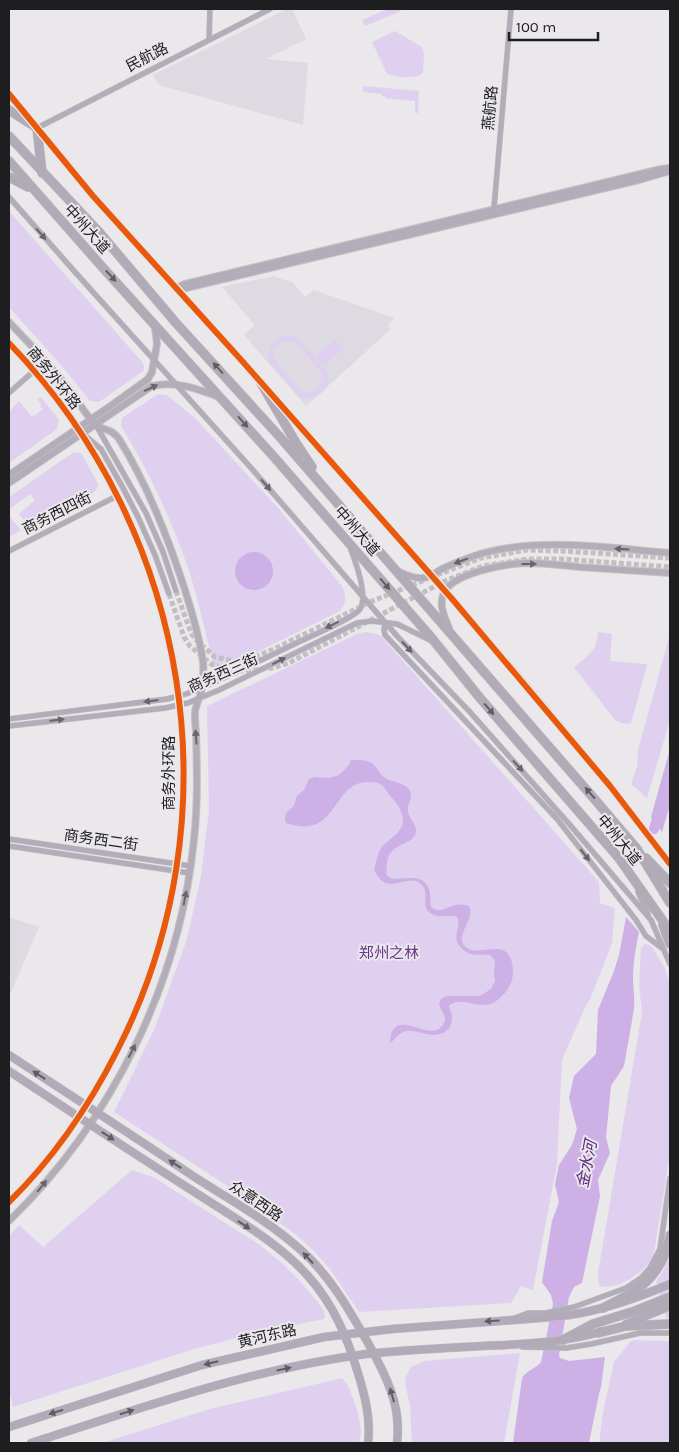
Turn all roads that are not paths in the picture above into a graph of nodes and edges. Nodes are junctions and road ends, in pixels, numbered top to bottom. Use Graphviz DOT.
graph roads {
  1 [pos="210,9"];
  2 [pos="270,9"];
  3 [pos="511,9"];
  4 [pos="209,39"];
  5 [pos="9,94"];
  6 [pos="9,110"];
  7 [pos="37,128"];
  8 [pos="9,136"];
  9 [pos="9,161"];
  10 [pos="670,170"];
  11 [pos="42,173"];
  12 [pos="9,177"];
  13 [pos="35,191"];
  14 [pos="9,196"];
  15 [pos="494,208"];
  16 [pos="176,288"];
  17 [pos="9,322"];
  18 [pos="154,324"];
  19 [pos="9,343"];
  20 [pos="45,361"];
  21 [pos="154,361"];
  22 [pos="34,371"];
  23 [pos="261,382"];
  24 [pos="176,384"];
  25 [pos="9,393"];
  26 [pos="222,398"];
  27 [pos="93,422"];
  28 [pos="80,431"];
  29 [pos="9,475"];
  30 [pos="9,482"];
  31 [pos="117,496"];
  32 [pos="334,498"];
  33 [pos="349,542"];
  34 [pos="9,551"];
  35 [pos="670,553"];
  36 [pos="396,571"];
  37 [pos="670,573"];
  38 [pos="431,575"];
  39 [pos="176,591"];
  40 [pos="445,591"];
  41 [pos="169,594"];
  42 [pos="362,595"];
  43 [pos="385,622"];
  44 [pos="451,634"];
  45 [pos="435,642"];
  46 [pos="202,687"];
  47 [pos="178,696"];
  48 [pos="199,698"];
  49 [pos="179,705"];
  50 [pos="9,719"];
  51 [pos="9,726"];
  52 [pos="9,839"];
  53 [pos="9,846"];
  54 [pos="637,849"];
  55 [pos="670,864"];
  56 [pos="176,867"];
  57 [pos="190,869"];
  58 [pos="667,876"];
  59 [pos="632,878"];
  60 [pos="670,882"];
  61 [pos="670,903"];
  62 [pos="658,914"];
  63 [pos="650,920"];
  64 [pos="670,931"];
  65 [pos="667,946"];
  66 [pos="670,964"];
  67 [pos="9,1055"];
  68 [pos="9,1071"];
  69 [pos="86,1105"];
  70 [pos="97,1113"];
  71 [pos="78,1117"];
  72 [pos="90,1124"];
  73 [pos="670,1178"];
  74 [pos="9,1202"];
  75 [pos="668,1212"];
  76 [pos="9,1221"];
  77 [pos="670,1236"];
  78 [pos="670,1284"];
  79 [pos="670,1297"];
  80 [pos="670,1306"];
  81 [pos="603,1308"];
  82 [pos="543,1315"];
  83 [pos="670,1324"];
  84 [pos="362,1333"];
  85 [pos="598,1333"];
  86 [pos="670,1333"];
  87 [pos="345,1335"];
  88 [pos="565,1344"];
  89 [pos="374,1354"];
  90 [pos="353,1356"];
  91 [pos="9,1427"];
  92 [pos="31,1443"];
  93 [pos="368,1443"];
  94 [pos="397,1443"];
  1 -- 4 [label="street"];
  2 -- 4 [label="street, 民航路"];
  3 -- 15 [label="street, 燕航路"];
  4 -- 7 [label="street, 民航路"];
  5 -- 7 [label="street"];
  6 -- 7 [label="highway"];
  7 -- 11 [label="highway"];
  7 -- 16 [label="street"];
  8 -- 11 [label="highway, 中州大道"];
  9 -- 13 [label="highway, 中州大道"];
  10 -- 15 [label="street"];
  10 -- 16 [label="street"];
  32 -- 11 [label="highway, 中州大道, one-way"];
  12 -- 13 [label="highway"];
  13 -- 18 [label="highway, 中州大道, one-way"];
  14 -- 21 [label="street, one-way"];
  15 -- 16 [label="street"];
  16 -- 23 [label="street"];
  17 -- 20 [label="street, 商务外环路"];
  18 -- 21 [label="street"];
  18 -- 26 [label="highway, 中州大道"];
  19 -- 22 [label="street, 商务外环路"];
  20 -- 22 [label="street"];
  20 -- 27 [label="street, 商务外环路"];
  21 -- 24 [label="street"];
  21 -- 27 [label="street"];
  22 -- 25 [label="street"];
  22 -- 28 [label="street, 商务外环路"];
  23 -- 32 [label="highway"];
  23 -- 38 [label="street"];
  24 -- 26 [label="street"];
  27 -- 24 [label="street, one-way"];
  24 -- 42 [label="street, one-way"];
  26 -- 33 [label="highway, 中州大道, one-way"];
  27 -- 28 [label="street"];
  27 -- 39 [label="street"];
  27 -- 46 [label="street, 商务外环路"];
  28 -- 29 [label="street"];
  28 -- 30 [label="street"];
  28 -- 31 [label="street, 商务外环路"];
  28 -- 41 [label="street"];
  31 -- 34 [label="street, 商务西四街"];
  31 -- 47 [label="street, 商务外环路"];
  32 -- 36 [label="highway, 中州大道"];
  33 -- 42 [label="street"];
  33 -- 45 [label="highway, 中州大道, one-way"];
  35 -- 38 [label="street, one-way"];
  36 -- 38 [label="street"];
  36 -- 44 [label="highway, 中州大道"];
  40 -- 37 [label="street, one-way"];
  38 -- 40 [label="street"];
  40 -- 44 [label="street"];
  40 -- 55 [label="street"];
  42 -- 43 [label="street"];
  42 -- 46 [label="street, 商务西三街, one-way"];
  43 -- 45 [label="street, 商务西三街"];
  48 -- 43 [label="street, 商务西三街, one-way"];
  43 -- 63 [label="street, one-way"];
  43 -- 65 [label="street, one-way"];
  54 -- 44 [label="highway, 中州大道, one-way"];
  45 -- 59 [label="highway, 中州大道, one-way"];
  46 -- 47 [label="street, 商务西三街"];
  46 -- 48 [label="street, 商务外环路"];
  47 -- 49 [label="street, 商务外环路"];
  47 -- 50 [label="street, 商务西三街, one-way"];
  48 -- 49 [label="street, 商务西三街"];
  57 -- 48 [label="street, 商务外环路, one-way"];
  51 -- 49 [label="street, 商务西三街, one-way"];
  49 -- 56 [label="street, 商务外环路"];
  52 -- 56 [label="street, 商务西二街"];
  53 -- 56 [label="street, 商务西二街"];
  54 -- 58 [label="highway"];
  54 -- 61 [label="highway, 中州大道"];
  56 -- 57 [label="street, 商务西二街"];
  56 -- 69 [label="street, 商务外环路"];
  70 -- 57 [label="street, 商务外环路, one-way"];
  58 -- 60 [label="highway"];
  59 -- 62 [label="highway, 中州大道"];
  59 -- 63 [label="street"];
  62 -- 64 [label="highway, 中州大道"];
  62 -- 65 [label="highway"];
  63 -- 65 [label="street"];
  65 -- 66 [label="street"];
  69 -- 67 [label="main road, 众意西路, one-way"];
  68 -- 71 [label="main road, 众意西路"];
  69 -- 70 [label="main road, 众意西路"];
  69 -- 71 [label="street, 商务外环路"];
  70 -- 72 [label="street, 商务外环路"];
  84 -- 70 [label="main road, 众意西路, one-way"];
  71 -- 72 [label="main road, 众意西路"];
  71 -- 74 [label="street, 商务外环路"];
  76 -- 72 [label="street, 商务外环路, one-way"];
  72 -- 87 [label="main road, 众意西路, one-way"];
  73 -- 75 [label="street"];
  75 -- 82 [label="street, bridge"];
  77 -- 81 [label="highway"];
  78 -- 81 [label="main road, 黄河东路"];
  79 -- 88 [label="highway"];
  80 -- 85 [label="main road"];
  81 -- 82 [label="main road, 黄河东路, bridge"];
  82 -- 84 [label="main road, 黄河东路, one-way"];
  83 -- 85 [label="highway"];
  84 -- 87 [label="main road, 黄河东路"];
  84 -- 89 [label="main road, 众意西路"];
  85 -- 88 [label="main road"];
  86 -- 88 [label="street"];
  87 -- 90 [label="main road, 众意西路"];
  87 -- 91 [label="main road, 黄河东路, one-way"];
  88 -- 89 [label="main road"];
  89 -- 90 [label="main road"];
  94 -- 89 [label="main road, 众意西路, one-way"];
  92 -- 90 [label="main road, one-way"];
  90 -- 93 [label="main road, 众意西路"];
}
